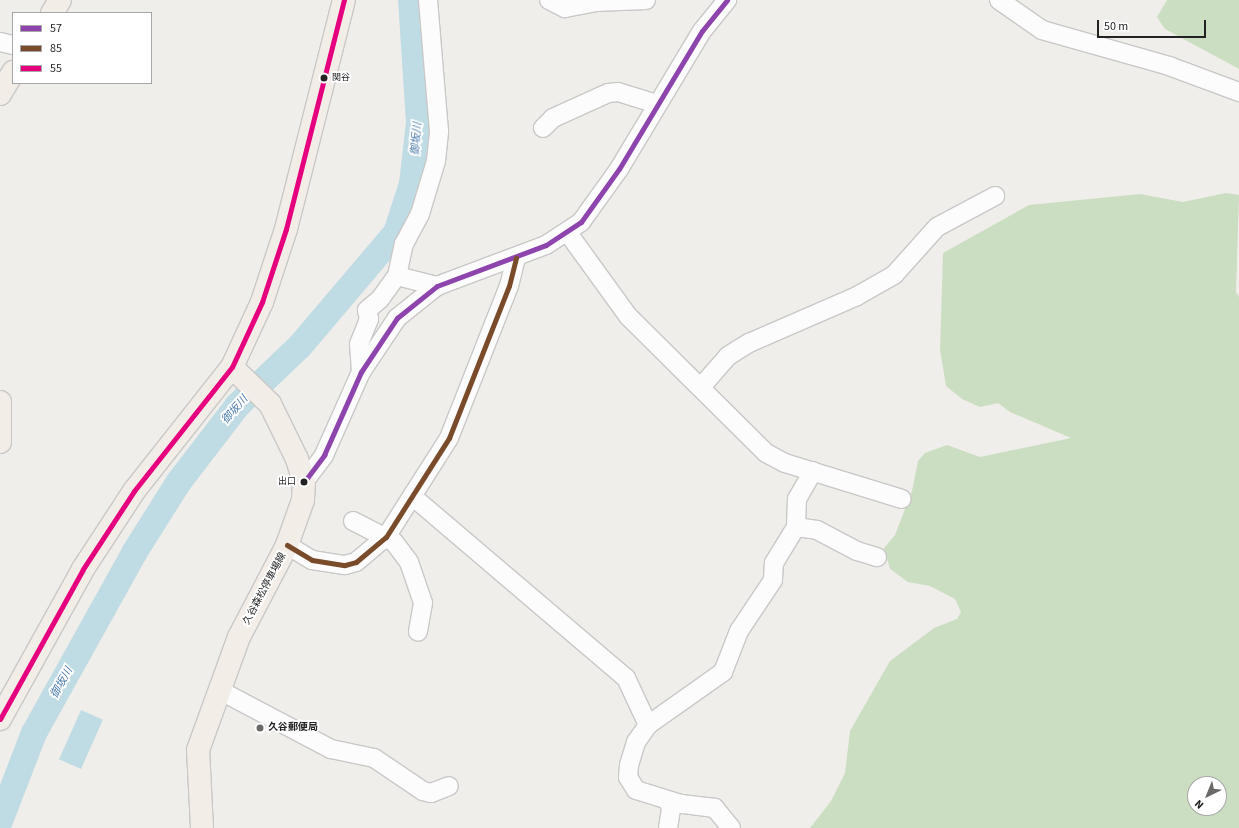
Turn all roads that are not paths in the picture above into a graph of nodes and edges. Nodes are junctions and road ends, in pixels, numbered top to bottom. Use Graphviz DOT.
graph roads {
  1 [pos="60,0"];
  2 [pos="344,0"];
  3 [pos="428,0"];
  4 [pos="548,0"];
  5 [pos="646,0"];
  6 [pos="727,0"];
  7 [pos="999,0"];
  8 [pos="53,12"];
  9 [pos="0,42"];
  10 [pos="12,45"];
  11 [pos="12,74"];
  12 [pos="1239,92"];
  13 [pos="0,94"];
  14 [pos="657,104"];
  15 [pos="542,128"];
  16 [pos="995,196"];
  17 [pos="568,233"];
  18 [pos="516,258"];
  19 [pos="397,276"];
  20 [pos="437,286"];
  21 [pos="235,370"];
  22 [pos="361,372"];
  23 [pos="701,387"];
  24 [pos="0,402"];
  25 [pos="0,442"];
  26 [pos="813,471"];
  27 [pos="304,482"];
  28 [pos="412,496"];
  29 [pos="902,499"];
  30 [pos="353,521"];
  31 [pos="796,527"];
  32 [pos="386,537"];
  33 [pos="287,545"];
  34 [pos="877,557"];
  35 [pos="418,632"];
  36 [pos="219,690"];
  37 [pos="0,719"];
  38 [pos="648,725"];
  39 [pos="449,786"];
  40 [pos="668,801"];
  41 [pos="202,828"];
  42 [pos="668,828"];
  43 [pos="731,828"];
  1 -- 8 [label="main road"];
  2 -- 21 [label="main road"];
  3 -- 19 [label="street"];
  4 -- 5 [label="street"];
  6 -- 14 [label="street"];
  7 -- 12 [label="street"];
  9 -- 10 [label="street"];
  11 -- 13 [label="main road"];
  14 -- 15 [label="street"];
  14 -- 17 [label="street"];
  16 -- 23 [label="street"];
  17 -- 18 [label="street"];
  17 -- 23 [label="street"];
  18 -- 20 [label="street"];
  18 -- 28 [label="street"];
  19 -- 20 [label="street"];
  19 -- 22 [label="street"];
  20 -- 22 [label="street"];
  21 -- 27 [label="main road, 久谷森松停車場線"];
  21 -- 37 [label="main road"];
  22 -- 27 [label="street"];
  23 -- 26 [label="street"];
  24 -- 25 [label="main road"];
  26 -- 29 [label="street"];
  26 -- 31 [label="street"];
  27 -- 33 [label="main road, 久谷森松停車場線"];
  28 -- 32 [label="street"];
  28 -- 38 [label="street"];
  30 -- 32 [label="street"];
  31 -- 34 [label="street"];
  31 -- 38 [label="street"];
  32 -- 33 [label="street"];
  32 -- 35 [label="street"];
  33 -- 36 [label="main road, 久谷森松停車場線"];
  36 -- 39 [label="street"];
  36 -- 41 [label="main road, 久谷森松停車場線"];
  38 -- 40 [label="street"];
  40 -- 42 [label="street"];
  40 -- 43 [label="street"];
}
